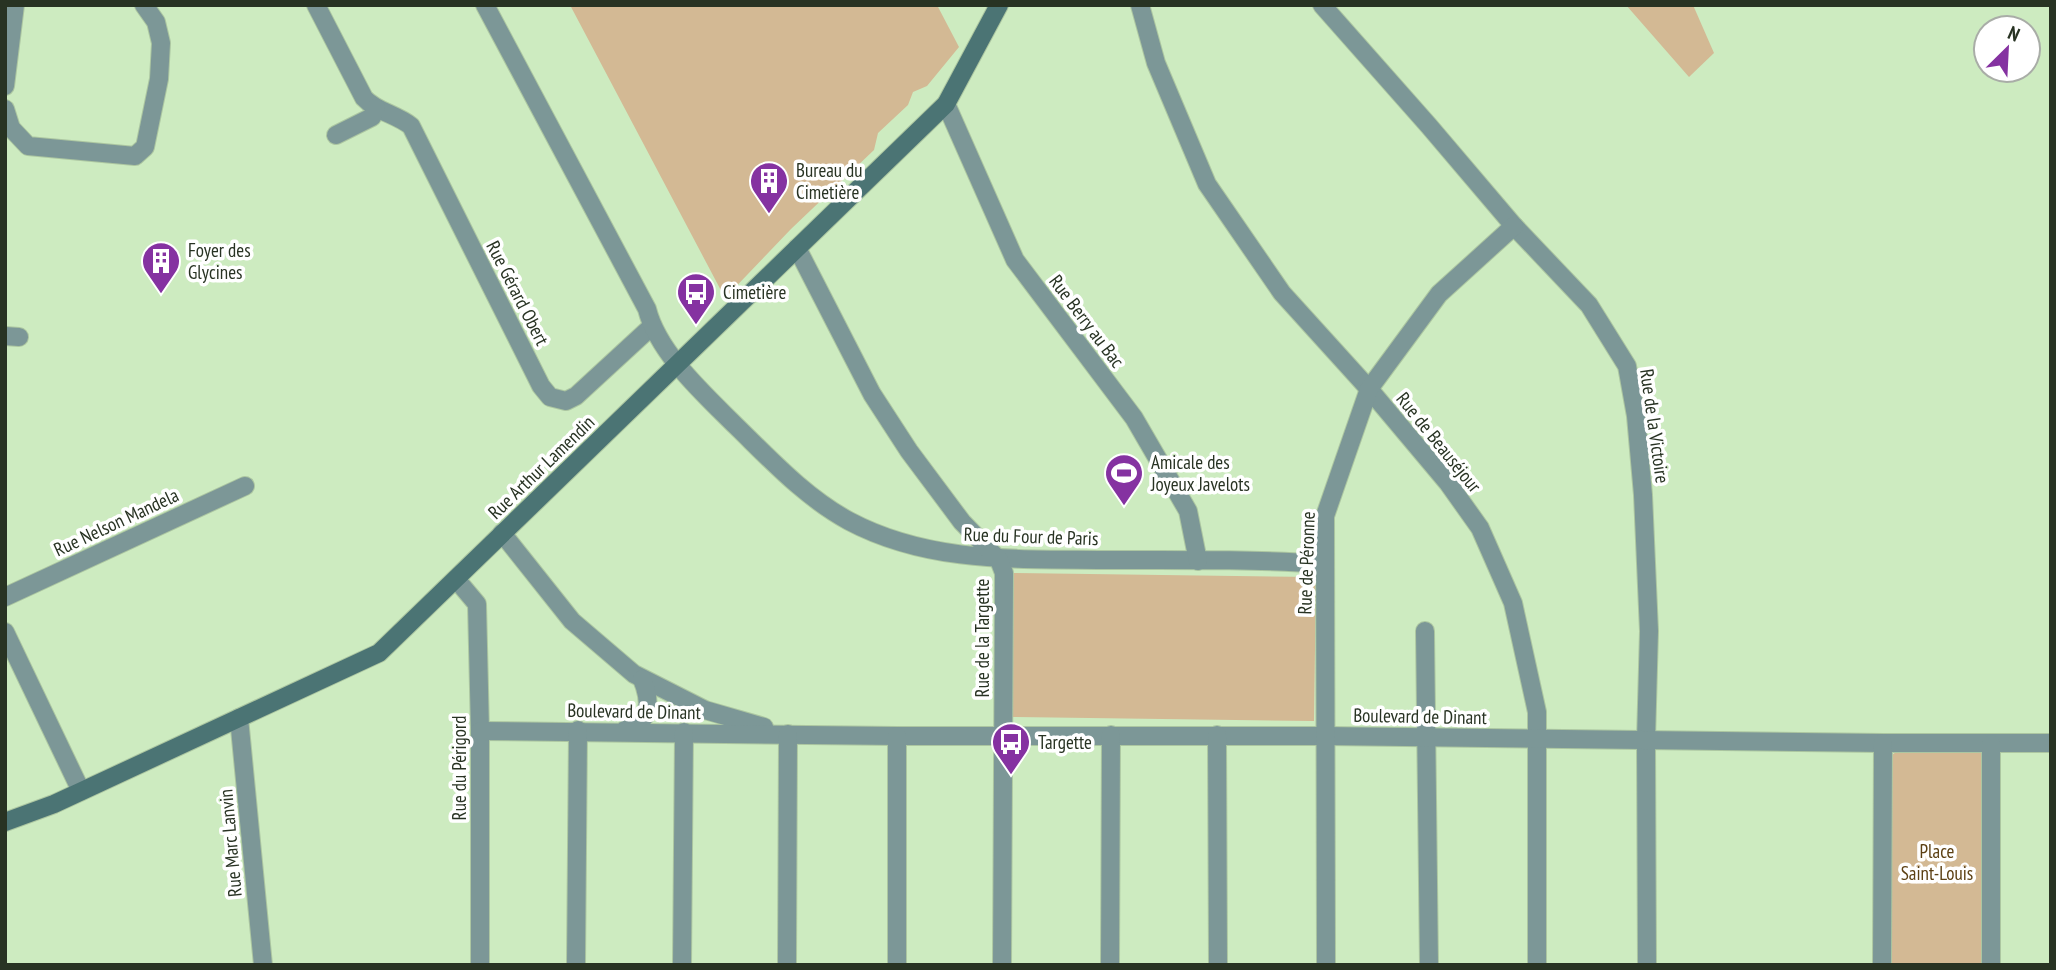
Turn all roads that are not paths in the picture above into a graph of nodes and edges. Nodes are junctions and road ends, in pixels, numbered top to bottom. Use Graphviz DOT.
graph roads {
  1 [pos="15,5"];
  2 [pos="144,5"];
  3 [pos="316,5"];
  4 [pos="485,5"];
  5 [pos="999,5"];
  6 [pos="1140,5"];
  7 [pos="1322,5"];
  8 [pos="5,86"];
  9 [pos="946,104"];
  10 [pos="376,108"];
  11 [pos="5,110"];
  12 [pos="336,135"];
  13 [pos="1514,226"];
  14 [pos="797,248"];
  15 [pos="652,327"];
  16 [pos="677,364"];
  17 [pos="1368,389"];
  18 [pos="245,486"];
  19 [pos="502,533"];
  20 [pos="999,560"];
  21 [pos="1198,561"];
  22 [pos="1325,564"];
  23 [pos="456,579"];
  24 [pos="5,597"];
  25 [pos="1425,631"];
  26 [pos="5,632"];
  27 [pos="642,678"];
  28 [pos="239,718"];
  29 [pos="578,730"];
  30 [pos="480,731"];
  31 [pos="622,731"];
  32 [pos="684,732"];
  33 [pos="788,734"];
  34 [pos="1003,735"];
  35 [pos="1111,735"];
  36 [pos="1217,735"];
  37 [pos="897,736"];
  38 [pos="1325,736"];
  39 [pos="1426,737"];
  40 [pos="1537,738"];
  41 [pos="1646,740"];
  42 [pos="1883,743"];
  43 [pos="2051,743"];
  44 [pos="1991,744"];
  45 [pos="81,791"];
  46 [pos="5,822"];
  47 [pos="263,965"];
  48 [pos="480,965"];
  49 [pos="576,965"];
  50 [pos="682,965"];
  51 [pos="788,965"];
  52 [pos="897,965"];
  53 [pos="1002,965"];
  54 [pos="1110,965"];
  55 [pos="1217,965"];
  56 [pos="1326,965"];
  57 [pos="1429,965"];
  58 [pos="1537,965"];
  59 [pos="1647,965"];
  60 [pos="1882,965"];
  61 [pos="1991,965"];
  1 -- 8 [label="street"];
  2 -- 11 [label="street"];
  3 -- 10 [label="street, Rue Gérard Obert"];
  4 -- 15 [label="street"];
  5 -- 9 [label="street, Rue Arthur Lamendin"];
  6 -- 17 [label="street, Rue de Beauséjour"];
  7 -- 13 [label="street, Rue de la Victoire"];
  9 -- 14 [label="street, Rue Arthur Lamendin"];
  9 -- 21 [label="street, Rue Berry au Bac"];
  10 -- 12 [label="street"];
  10 -- 15 [label="street, Rue Gérard Obert"];
  13 -- 17 [label="street, Rue de Péronne"];
  13 -- 41 [label="street, Rue de la Victoire"];
  14 -- 16 [label="street, Rue Arthur Lamendin"];
  14 -- 20 [label="street, Rue de la Targette"];
  15 -- 16 [label="street"];
  16 -- 19 [label="street, Rue Arthur Lamendin"];
  16 -- 20 [label="street, Rue du Four de Paris"];
  17 -- 22 [label="street, Rue de Péronne"];
  17 -- 40 [label="street, Rue de Beauséjour"];
  18 -- 24 [label="street, Rue Nelson Mandela"];
  19 -- 23 [label="street, Rue Arthur Lamendin"];
  19 -- 27 [label="street, Boulevard de Dinant"];
  20 -- 21 [label="street, Rue du Four de Paris"];
  20 -- 34 [label="street, Rue de la Targette"];
  21 -- 22 [label="street, Rue du Four de Paris"];
  22 -- 38 [label="street, Rue de Péronne"];
  23 -- 28 [label="street, Rue Arthur Lamendin"];
  23 -- 30 [label="street, Rue du Périgord"];
  25 -- 39 [label="street"];
  26 -- 45 [label="street"];
  27 -- 31 [label="street"];
  27 -- 33 [label="street, Boulevard de Dinant"];
  28 -- 45 [label="street, Rue Arthur Lamendin"];
  28 -- 47 [label="street, Rue Marc Lanvin"];
  29 -- 30 [label="street, Boulevard de Dinant"];
  29 -- 31 [label="street, Boulevard de Dinant"];
  29 -- 49 [label="street"];
  30 -- 48 [label="street, Rue du Périgord"];
  31 -- 32 [label="street, Boulevard de Dinant"];
  32 -- 33 [label="street, Boulevard de Dinant"];
  32 -- 50 [label="street"];
  33 -- 37 [label="street, Boulevard de Dinant"];
  33 -- 51 [label="street"];
  34 -- 35 [label="street, Boulevard de Dinant"];
  34 -- 37 [label="street, Boulevard de Dinant"];
  34 -- 53 [label="street, Rue de la Targette"];
  35 -- 36 [label="street, Boulevard de Dinant"];
  35 -- 54 [label="street"];
  36 -- 38 [label="street, Boulevard de Dinant"];
  36 -- 55 [label="street"];
  37 -- 52 [label="street"];
  38 -- 39 [label="street, Boulevard de Dinant"];
  38 -- 56 [label="street, Rue de Péronne"];
  39 -- 40 [label="street, Boulevard de Dinant"];
  39 -- 57 [label="street"];
  40 -- 41 [label="street, Boulevard de Dinant"];
  40 -- 58 [label="street, Rue de Beauséjour"];
  41 -- 42 [label="street, Boulevard de Dinant"];
  41 -- 59 [label="street, Rue de la Victoire"];
  42 -- 44 [label="street, Boulevard de Dinant"];
  42 -- 60 [label="street"];
  43 -- 44 [label="street, Boulevard de Dinant"];
  44 -- 61 [label="street"];
  45 -- 46 [label="street, Rue Arthur Lamendin"];
}
